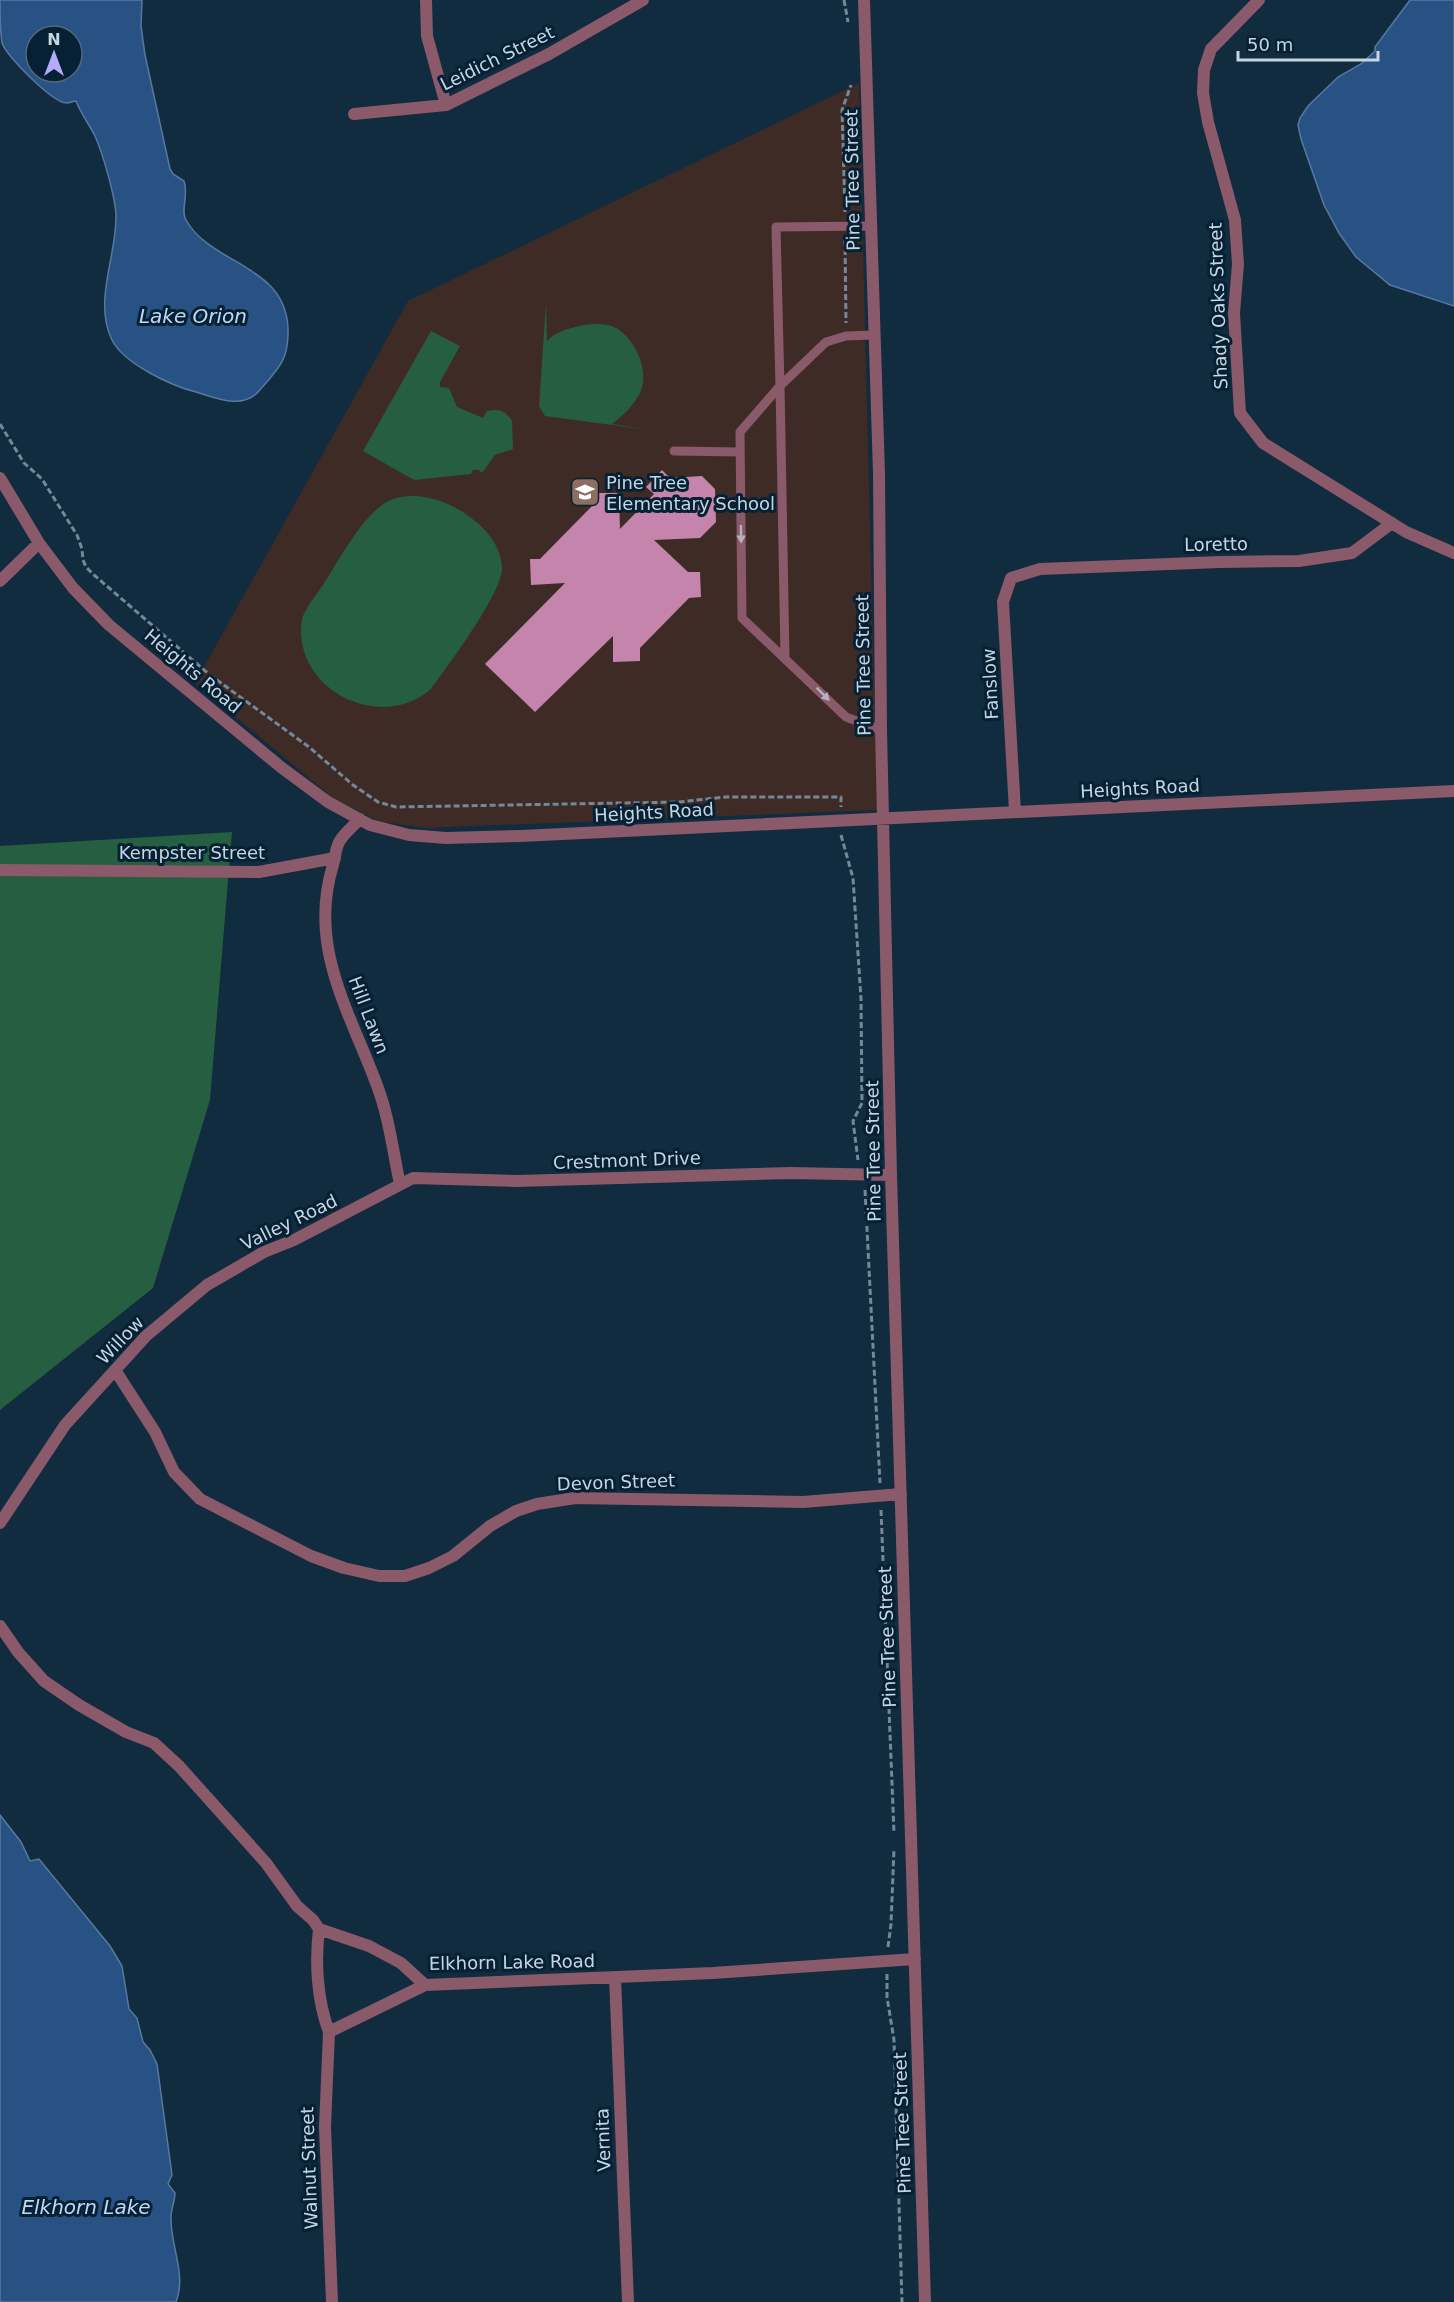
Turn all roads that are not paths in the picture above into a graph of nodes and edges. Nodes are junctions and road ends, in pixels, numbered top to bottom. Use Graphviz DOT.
graph roads {
  1 [pos="426,0"];
  2 [pos="644,0"];
  3 [pos="864,0"];
  4 [pos="1259,0"];
  5 [pos="446,105"];
  6 [pos="354,114"];
  7 [pos="871,226"];
  8 [pos="873,334"];
  9 [pos="780,386"];
  10 [pos="674,451"];
  11 [pos="740,452"];
  12 [pos="0,478"];
  13 [pos="1392,523"];
  14 [pos="39,543"];
  15 [pos="1454,553"];
  16 [pos="1031,572"];
  17 [pos="0,581"];
  18 [pos="785,657"];
  19 [pos="881,730"];
  20 [pos="1454,791"];
  21 [pos="1015,811"];
  22 [pos="360,819"];
  23 [pos="884,819"];
  24 [pos="335,858"];
  25 [pos="0,870"];
  26 [pos="891,1175"];
  27 [pos="400,1184"];
  28 [pos="369,1203"];
  29 [pos="224,1275"];
  30 [pos="115,1370"];
  31 [pos="901,1494"];
  32 [pos="0,1523"];
  33 [pos="0,1626"];
  34 [pos="319,1929"];
  35 [pos="915,1959"];
  36 [pos="615,1977"];
  37 [pos="425,1985"];
  38 [pos="329,2032"];
  39 [pos="332,2302"];
  40 [pos="628,2302"];
  41 [pos="925,2302"];
  1 -- 5 [label="street"];
  2 -- 5 [label="street, Leidich Street"];
  3 -- 7 [label="street, Pine Tree Street"];
  4 -- 13 [label="street, Shady Oaks Street"];
  5 -- 6 [label="street, Leidich Street"];
  7 -- 8 [label="street, Pine Tree Street"];
  7 -- 9 [label="lane"];
  8 -- 9 [label="lane"];
  8 -- 19 [label="street, Pine Tree Street"];
  9 -- 11 [label="lane"];
  9 -- 18 [label="lane"];
  10 -- 11 [label="lane"];
  11 -- 18 [label="lane, one-way"];
  12 -- 14 [label="street, Heights Road"];
  13 -- 15 [label="street, Shady Oaks Street"];
  13 -- 16 [label="street, Loretto"];
  14 -- 17 [label="street"];
  14 -- 22 [label="street, Heights Road"];
  16 -- 21 [label="street, Fanslow"];
  18 -- 19 [label="lane, one-way"];
  19 -- 23 [label="street, Pine Tree Street"];
  20 -- 21 [label="street, Heights Road"];
  21 -- 23 [label="street, Heights Road"];
  22 -- 23 [label="street, Heights Road"];
  22 -- 24 [label="street"];
  23 -- 26 [label="street, Pine Tree Street"];
  24 -- 25 [label="street, Kempster Street"];
  24 -- 27 [label="street, Hill Lawn"];
  26 -- 27 [label="street, Crestmont Drive"];
  26 -- 31 [label="street, Pine Tree Street"];
  27 -- 28 [label="street, Crestmont Drive"];
  28 -- 29 [label="street, Valley Road"];
  29 -- 30 [label="street, Willow"];
  30 -- 31 [label="street, Devon Street"];
  30 -- 32 [label="street, Willow"];
  31 -- 35 [label="street, Pine Tree Street"];
  33 -- 34 [label="street, Elkhorn Lake Road"];
  34 -- 37 [label="street, Elkhorn Lake Road"];
  34 -- 38 [label="street, Walnut Street"];
  35 -- 36 [label="street, Elkhorn Lake Road"];
  35 -- 41 [label="street, Pine Tree Street"];
  36 -- 37 [label="street, Elkhorn Lake Road"];
  36 -- 40 [label="street, Vernita"];
  37 -- 38 [label="street"];
  38 -- 39 [label="street, Walnut Street"];
}
